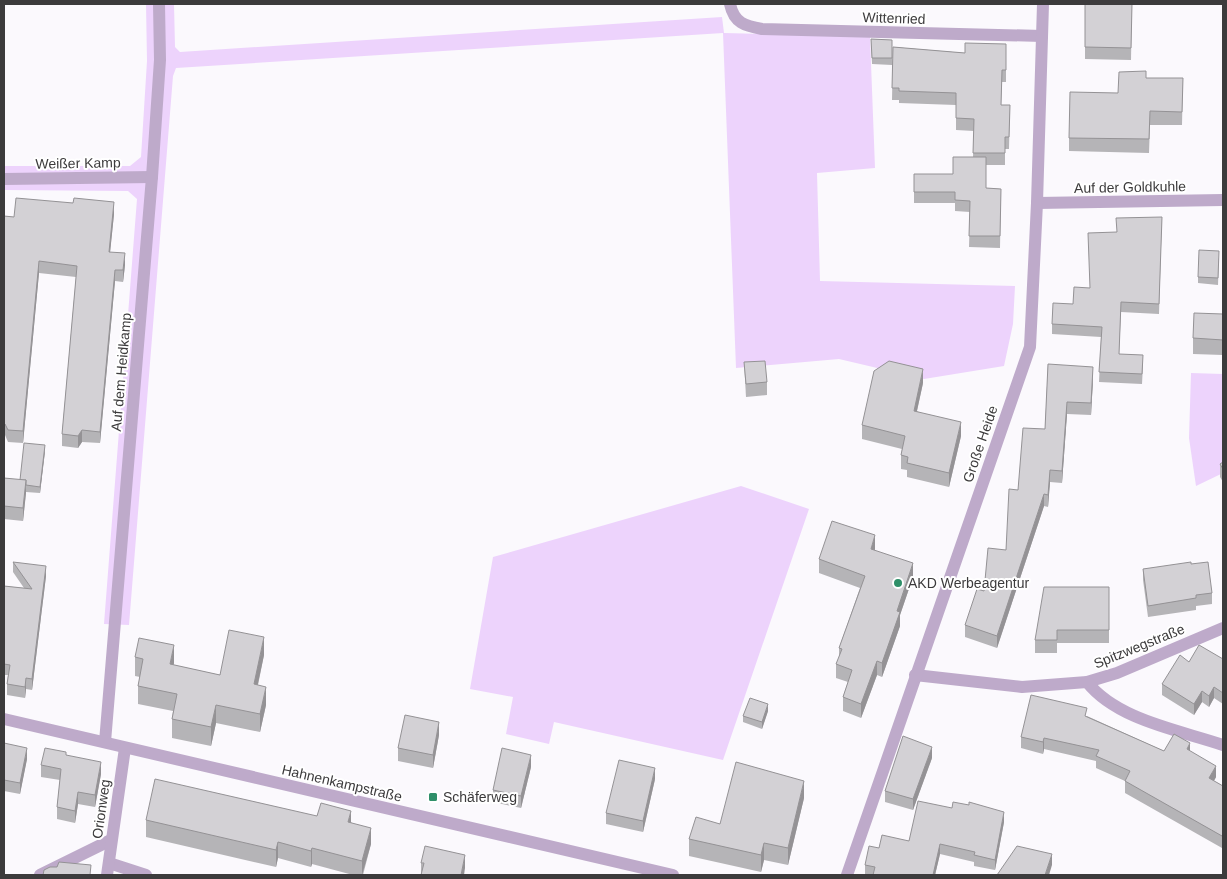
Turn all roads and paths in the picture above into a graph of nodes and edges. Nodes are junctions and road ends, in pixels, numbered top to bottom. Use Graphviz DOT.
graph roads {
  1 [pos="159,4"];
  2 [pos="730,4"];
  3 [pos="1042,4"];
  4 [pos="1042,36"];
  5 [pos="152,177"];
  6 [pos="4,179"];
  7 [pos="1223,200"];
  8 [pos="1037,203"];
  9 [pos="1223,628"];
  10 [pos="915,675"];
  11 [pos="1087,682"];
  12 [pos="4,719"];
  13 [pos="104,742"];
  14 [pos="1223,745"];
  15 [pos="125,748"];
  16 [pos="111,840"];
  17 [pos="108,869"];
  18 [pos="653,873"];
  19 [pos="40,875"];
  20 [pos="146,875"];
  21 [pos="673,875"];
  22 [pos="847,875"];
  1 -- 5 [label="street, Auf dem Heidkamp"];
  2 -- 4 [label="street, Wittenried"];
  3 -- 4 [label="street, Große Heide"];
  4 -- 8 [label="street, Große Heide"];
  5 -- 6 [label="street, Weißer Kamp"];
  5 -- 13 [label="street, Auf dem Heidkamp"];
  7 -- 8 [label="street, Auf der Goldkuhle"];
  8 -- 10 [label="street, Große Heide"];
  9 -- 11 [label="street, Spitzwegstraße"];
  10 -- 11 [label="street, Spitzwegstraße"];
  10 -- 22 [label="street, Große Heide"];
  11 -- 14 [label="street"];
  12 -- 13 [label="street, Hahnenkampstraße"];
  13 -- 15 [label="street, Hahnenkampstraße"];
  15 -- 16 [label="street, Orionweg"];
  15 -- 18 [label="street, Hahnenkampstraße"];
  16 -- 17 [label="street, Orionweg"];
  16 -- 19 [label="street"];
  17 -- 20 [label="street"];
  18 -- 21 [label="street, Hahnenkampstraße"];
}
